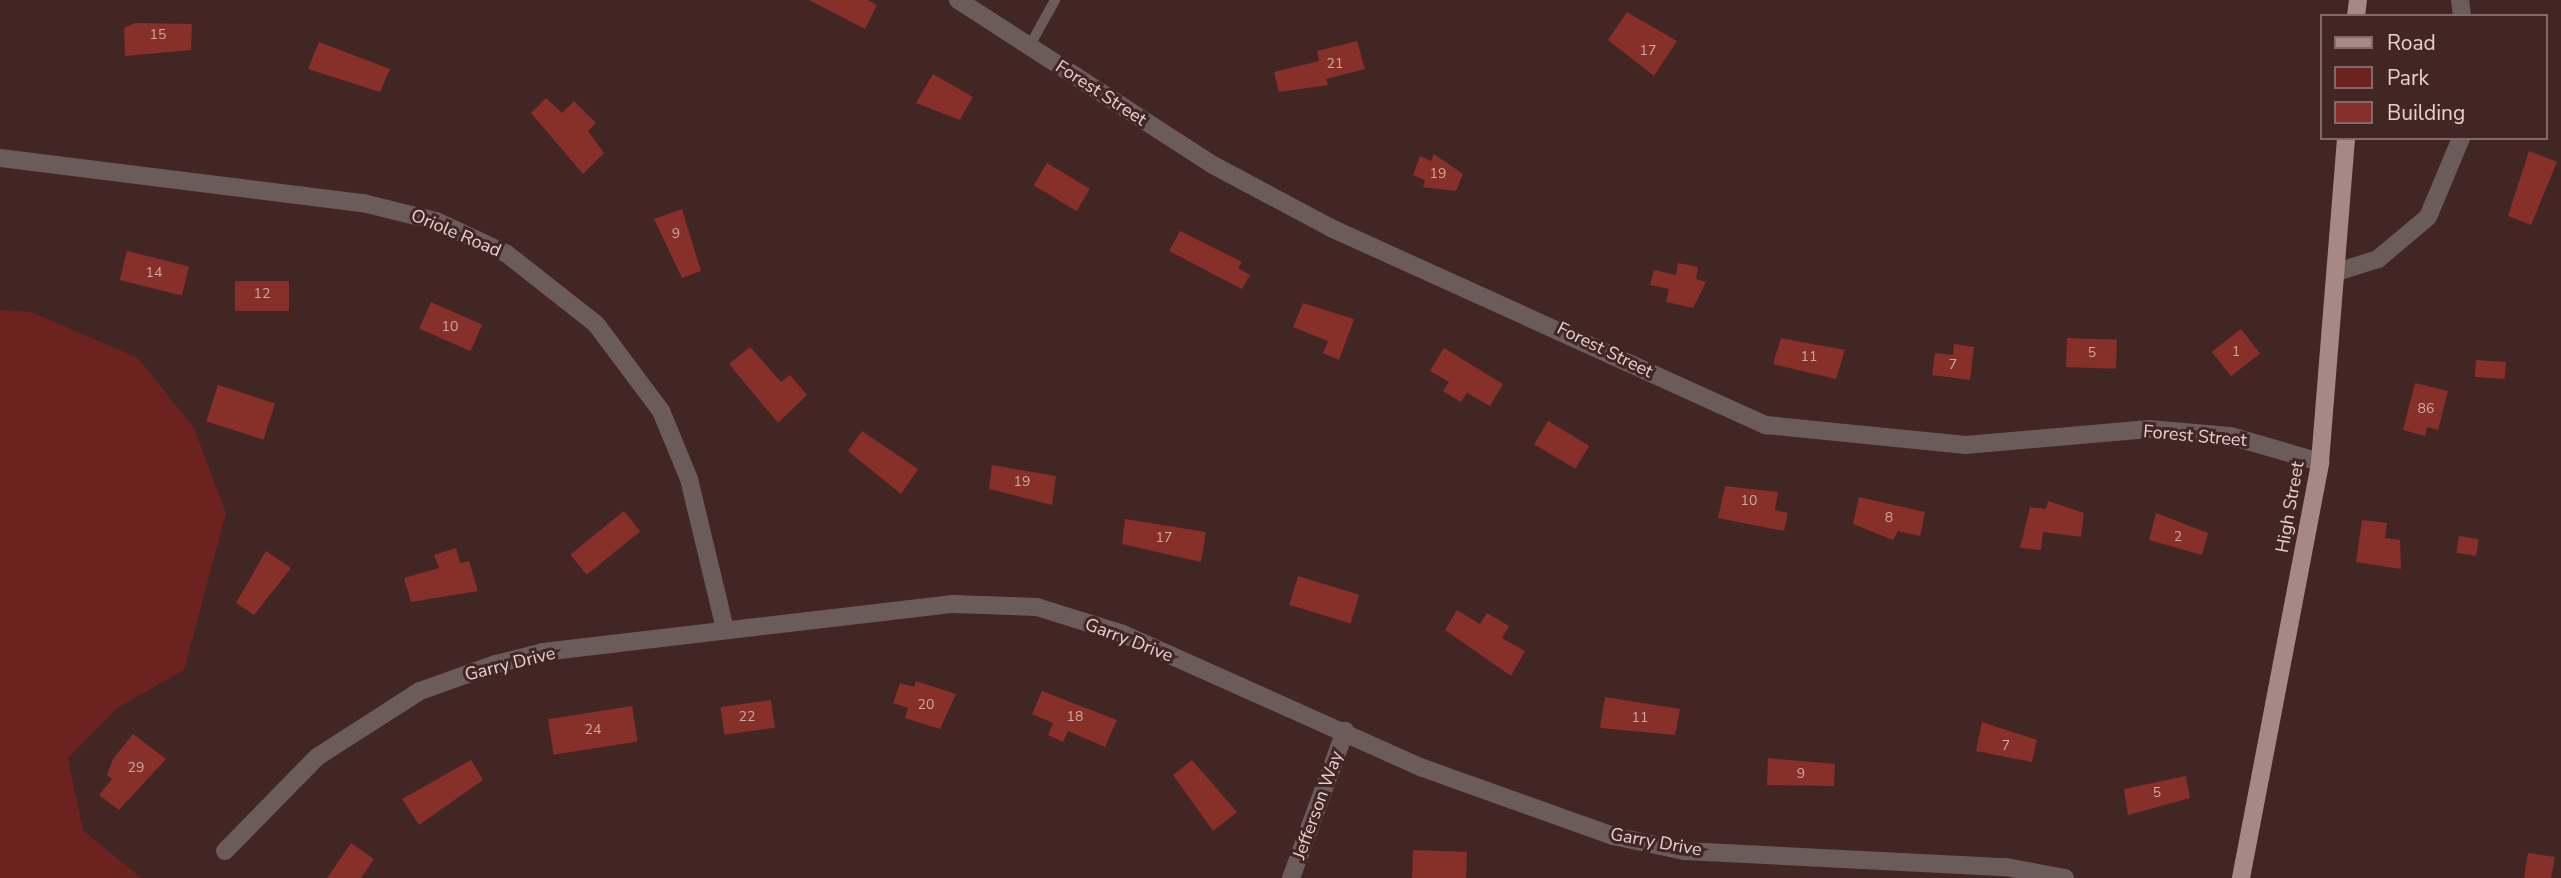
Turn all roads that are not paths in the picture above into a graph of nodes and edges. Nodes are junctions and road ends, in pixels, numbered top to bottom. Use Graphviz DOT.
graph roads {
  1 [pos="958,0"];
  2 [pos="1055,0"];
  3 [pos="1029,47"];
  4 [pos="2346,140"];
  5 [pos="2460,140"];
  6 [pos="0,158"];
  7 [pos="2337,272"];
  8 [pos="2320,462"];
  9 [pos="725,629"];
  10 [pos="1345,731"];
  11 [pos="225,851"];
  12 [pos="1291,878"];
  13 [pos="2065,878"];
  14 [pos="2241,878"];
  1 -- 3 [label="street, Forest Street"];
  2 -- 3 [label="lane"];
  3 -- 8 [label="street, Forest Street"];
  4 -- 7 [label="main road, High Street"];
  5 -- 7 [label="street"];
  6 -- 9 [label="street, Oriole Road"];
  7 -- 8 [label="main road, High Street"];
  8 -- 14 [label="main road, High Street"];
  9 -- 10 [label="street, Garry Drive"];
  9 -- 11 [label="street, Garry Drive"];
  10 -- 12 [label="street, Jefferson Way"];
  10 -- 13 [label="street, Garry Drive"];
}
